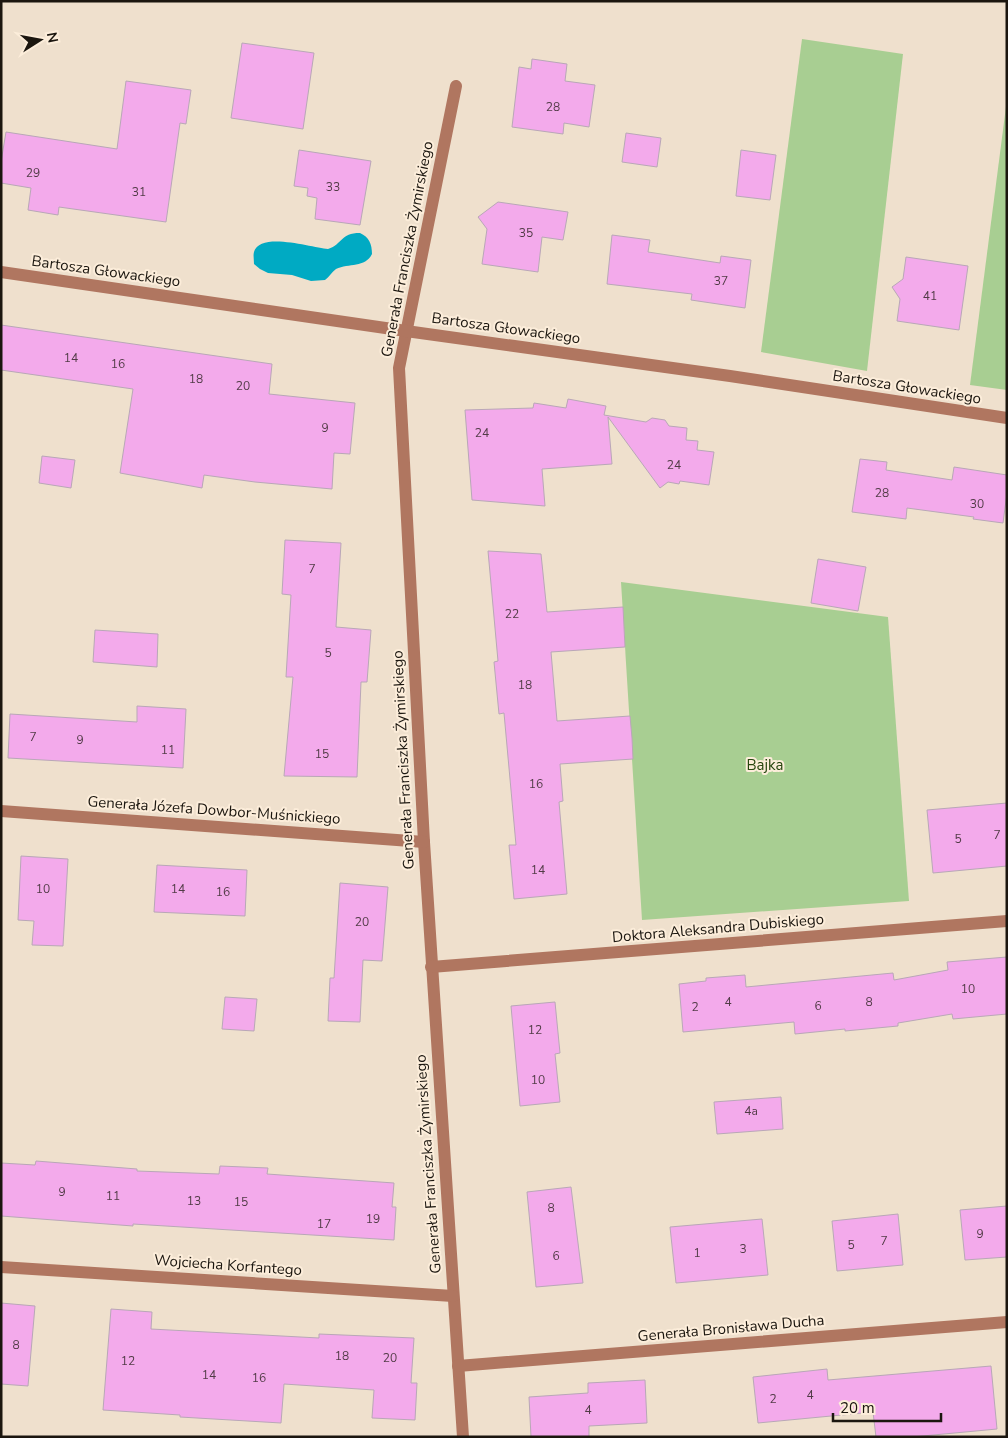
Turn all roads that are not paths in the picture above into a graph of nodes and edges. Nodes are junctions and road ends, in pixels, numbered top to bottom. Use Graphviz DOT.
graph roads {
  1 [pos="456,86"];
  2 [pos="1,272"];
  3 [pos="406,331"];
  4 [pos="1007,418"];
  5 [pos="1,811"];
  6 [pos="424,842"];
  7 [pos="1007,921"];
  8 [pos="431,967"];
  9 [pos="1,1267"];
  10 [pos="453,1296"];
  11 [pos="1007,1322"];
  12 [pos="458,1366"];
  13 [pos="463,1437"];
  1 -- 3 [label="street, Generała Franciszka Żymirskiego"];
  2 -- 3 [label="street, Bartosza Głowackiego"];
  3 -- 4 [label="street, Bartosza Głowackiego"];
  3 -- 6 [label="street, Generała Franciszka Żymirskiego"];
  5 -- 6 [label="street, Generała Józefa Dowbor-Muśnickiego"];
  6 -- 8 [label="street, Generała Franciszka Żymirskiego"];
  7 -- 8 [label="street, Doktora Aleksandra Dubiskiego"];
  8 -- 10 [label="street, Generała Franciszka Żymirskiego"];
  9 -- 10 [label="street, Wojciecha Korfantego"];
  10 -- 12 [label="street, Generała Franciszka Żymirskiego"];
  11 -- 12 [label="street, Generała Bronisława Ducha"];
  12 -- 13 [label="street, Generała Franciszka Żymirskiego"];
}
